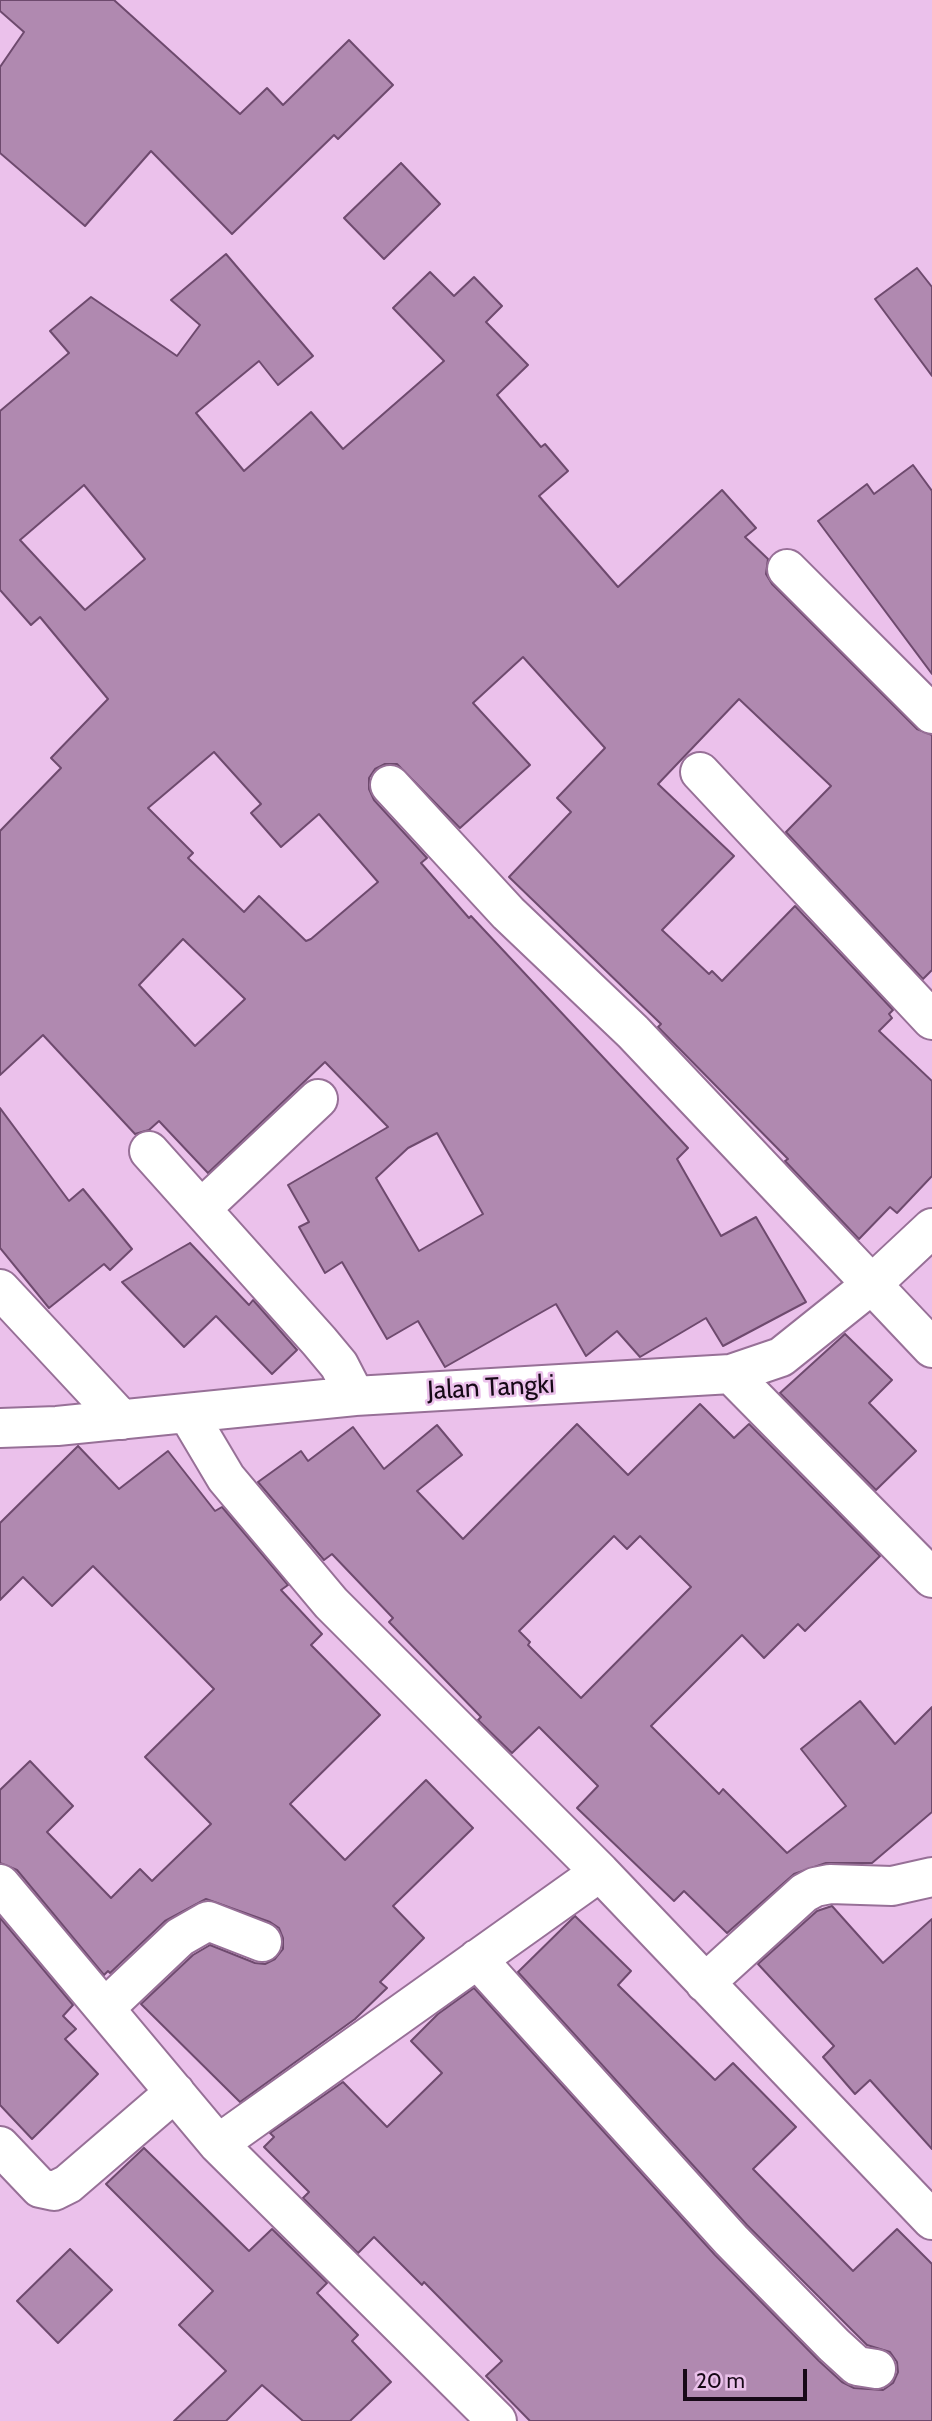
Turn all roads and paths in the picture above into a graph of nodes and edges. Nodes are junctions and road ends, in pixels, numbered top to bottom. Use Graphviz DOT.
graph roads {
  1 [pos="787,569"];
  2 [pos="932,714"];
  3 [pos="700,772"];
  4 [pos="390,785"];
  5 [pos="932,1020"];
  6 [pos="318,1099"];
  7 [pos="149,1151"];
  8 [pos="202,1208"];
  9 [pos="932,1228"];
  10 [pos="871,1285"];
  11 [pos="0,1289"];
  12 [pos="932,1348"];
  13 [pos="731,1374"];
  14 [pos="355,1396"];
  15 [pos="188,1414"];
  16 [pos="122,1420"];
  17 [pos="0,1428"];
  18 [pos="932,1578"];
  19 [pos="600,1872"];
  20 [pos="932,1877"];
  21 [pos="0,1884"];
  22 [pos="262,1942"];
  23 [pos="477,1959"];
  24 [pos="705,1983"];
  25 [pos="105,2008"];
  26 [pos="175,2092"];
  27 [pos="218,2144"];
  28 [pos="0,2147"];
  29 [pos="932,2220"];
  30 [pos="876,2369"];
  31 [pos="497,2421"];
  1 -- 2 [label="street"];
  3 -- 5 [label="street"];
  4 -- 10 [label="street"];
  6 -- 8 [label="street"];
  7 -- 8 [label="street"];
  8 -- 14 [label="street"];
  9 -- 10 [label="street, Jalan Tangki"];
  10 -- 12 [label="street"];
  10 -- 13 [label="street, Jalan Tangki"];
  11 -- 16 [label="street"];
  13 -- 14 [label="street, Jalan Tangki"];
  13 -- 18 [label="street"];
  14 -- 15 [label="street, Jalan Tangki"];
  15 -- 16 [label="street, Jalan Tangki"];
  15 -- 19 [label="street"];
  16 -- 17 [label="street, Jalan Tangki"];
  19 -- 23 [label="street"];
  19 -- 24 [label="street"];
  20 -- 24 [label="street"];
  21 -- 25 [label="street"];
  22 -- 25 [label="street"];
  23 -- 27 [label="street"];
  23 -- 30 [label="street"];
  24 -- 29 [label="street"];
  25 -- 26 [label="street"];
  26 -- 27 [label="street"];
  26 -- 28 [label="street"];
  27 -- 31 [label="street"];
}
